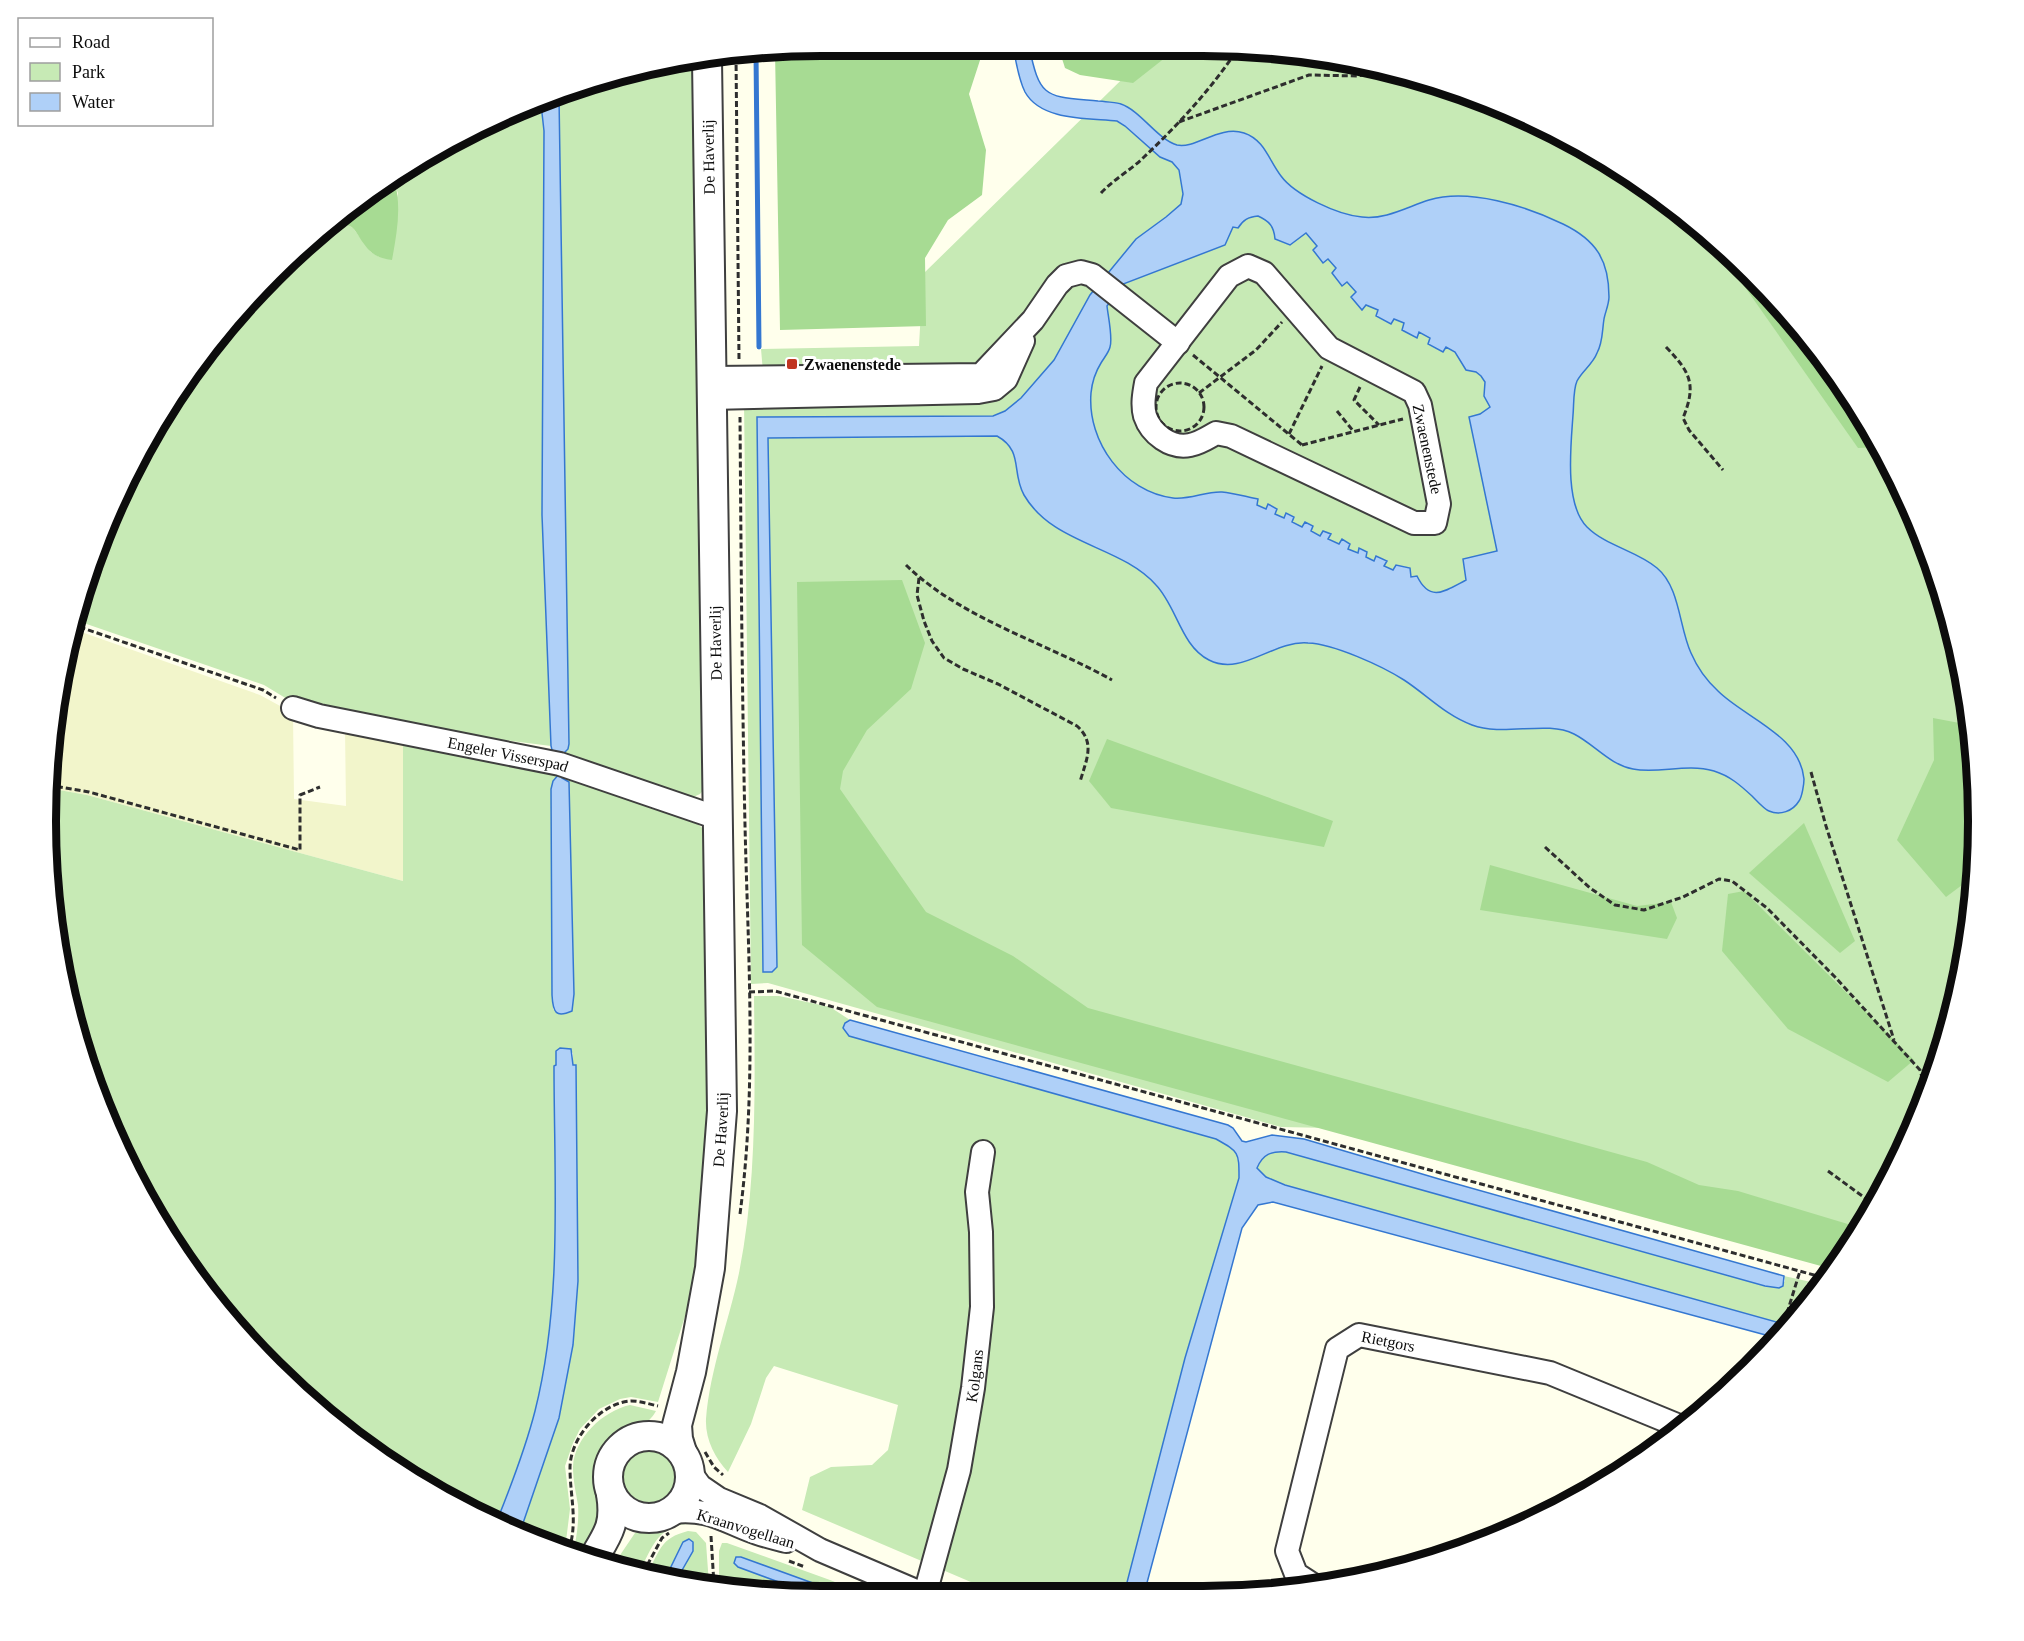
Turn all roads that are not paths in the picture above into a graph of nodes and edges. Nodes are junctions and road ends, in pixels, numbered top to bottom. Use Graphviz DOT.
graph roads {
  1 [pos="707,64"];
  2 [pos="1178,343"];
  3 [pos="711,388"];
  4 [pos="293,708"];
  5 [pos="731,820"];
  6 [pos="983,1152"];
  7 [pos="712,1226"];
  8 [pos="1673,1424"];
  9 [pos="641,1436"];
  10 [pos="686,1462"];
  11 [pos="611,1494"];
  12 [pos="665,1520"];
  13 [pos="598,1552"];
  14 [pos="613,1556"];
  15 [pos="815,1559"];
  16 [pos="1303,1579"];
  17 [pos="899,1586"];
  18 [pos="926,1586"];
  1 -- 3 [label="street, De Haverlij"];
  2 -- 2 [label="street, Zwaenenstede"];
  2 -- 3 [label="street"];
  3 -- 5 [label="street, De Haverlij"];
  4 -- 5 [label="street, Engeler Visserspad"];
  5 -- 7 [label="street, De Haverlij"];
  6 -- 18 [label="street, Kolgans"];
  7 -- 9 [label="street, De Haverlij"];
  7 -- 10 [label="street, De Haverlij"];
  8 -- 16 [label="street, Rietgors"];
  9 -- 10 [label="street"];
  9 -- 11 [label="street"];
  10 -- 12 [label="street"];
  10 -- 15 [label="street, Kraanvogellaan"];
  11 -- 12 [label="street"];
  11 -- 13 [label="street"];
  12 -- 14 [label="street"];
  12 -- 15 [label="street, Kraanvogellaan"];
  15 -- 17 [label="street, Kraanvogellaan"];
}
